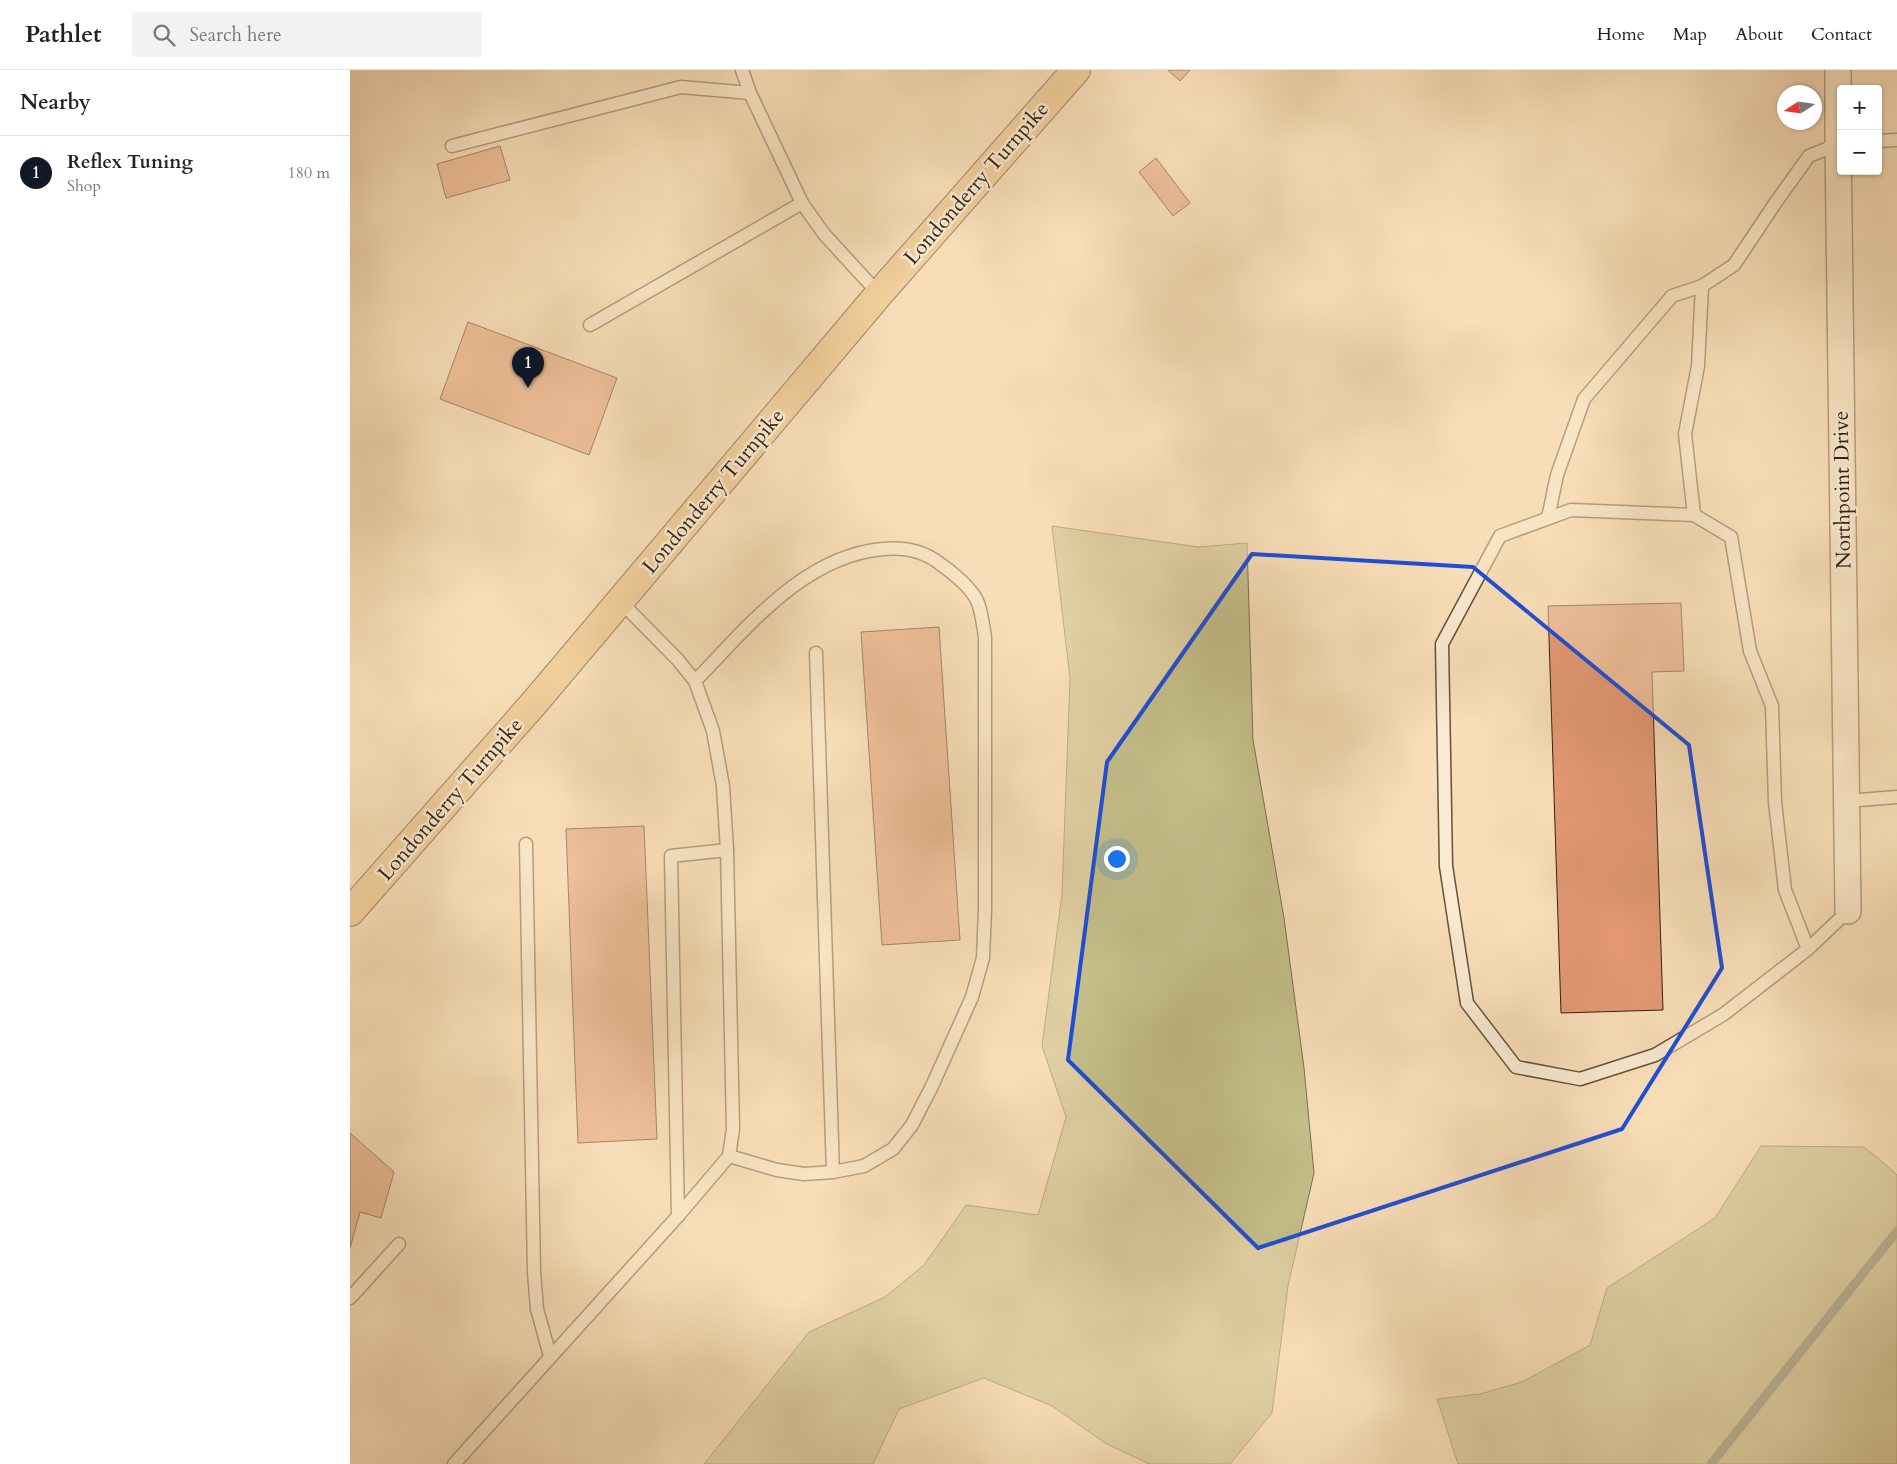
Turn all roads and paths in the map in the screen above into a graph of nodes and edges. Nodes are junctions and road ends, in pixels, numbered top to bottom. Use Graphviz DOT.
graph roads {
  1 [pos="742,70"];
  2 [pos="1076,70"];
  3 [pos="1838,70"];
  4 [pos="750,94"];
  5 [pos="1839,130"];
  6 [pos="1897,140"];
  7 [pos="1882,141"];
  8 [pos="1837,144"];
  9 [pos="452,146"];
  10 [pos="1839,175"];
  11 [pos="802,203"];
  12 [pos="1702,286"];
  13 [pos="879,294"];
  14 [pos="590,325"];
  15 [pos="1694,515"];
  16 [pos="1548,518"];
  17 [pos="620,601"];
  18 [pos="816,653"];
  19 [pos="695,681"];
  20 [pos="1897,797"];
  21 [pos="1846,801"];
  22 [pos="526,844"];
  23 [pos="727,850"];
  24 [pos="1848,911"];
  25 [pos="350,912"];
  26 [pos="1808,948"];
  27 [pos="730,1156"];
  28 [pos="833,1172"];
  29 [pos="678,1216"];
  30 [pos="399,1244"];
  31 [pos="350,1298"];
  32 [pos="550,1356"];
  33 [pos="454,1464"];
  1 -- 4 [label="lane"];
  2 -- 13 [label="main road, Londonderry Turnpike"];
  3 -- 5 [label="street, Northpoint Drive"];
  4 -- 9 [label="lane"];
  4 -- 11 [label="lane"];
  6 -- 7 [label="lane"];
  8 -- 12 [label="lane"];
  10 -- 21 [label="street, Northpoint Drive"];
  11 -- 13 [label="lane"];
  11 -- 14 [label="lane"];
  12 -- 15 [label="lane"];
  12 -- 16 [label="lane"];
  13 -- 17 [label="main road, Londonderry Turnpike"];
  15 -- 16 [label="lane"];
  15 -- 26 [label="lane"];
  16 -- 26 [label="lane"];
  17 -- 19 [label="lane"];
  17 -- 25 [label="main road, Londonderry Turnpike"];
  18 -- 28 [label="lane"];
  19 -- 23 [label="lane"];
  19 -- 28 [label="lane"];
  20 -- 21 [label="lane"];
  21 -- 24 [label="street, Northpoint Drive"];
  22 -- 32 [label="lane"];
  23 -- 27 [label="lane"];
  23 -- 29 [label="lane"];
  24 -- 26 [label="lane"];
  27 -- 28 [label="lane"];
  27 -- 29 [label="lane"];
  29 -- 32 [label="lane"];
  30 -- 31 [label="lane"];
  32 -- 33 [label="lane"];
}
